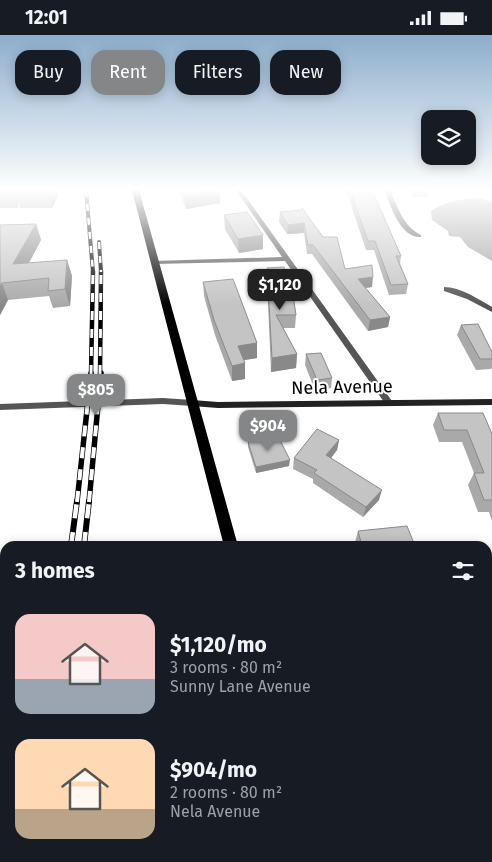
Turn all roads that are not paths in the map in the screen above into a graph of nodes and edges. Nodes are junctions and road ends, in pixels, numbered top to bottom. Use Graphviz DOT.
graph roads {
  1 [pos="145,229"];
  2 [pos="265,229"];
  3 [pos="406,229"];
  4 [pos="419,236"];
  5 [pos="287,259"];
  6 [pos="154,263"];
  7 [pos="447,289"];
  8 [pos="492,310"];
  9 [pos="492,402"];
  10 [pos="192,403"];
  11 [pos="389,403"];
  12 [pos="0,407"];
  13 [pos="230,541"];
  1 -- 6 [label="main road"];
  2 -- 5 [label="street"];
  3 -- 4 [label="street"];
  5 -- 6 [label="street"];
  5 -- 11 [label="street"];
  6 -- 10 [label="main road"];
  7 -- 8 [label="street"];
  9 -- 11 [label="street, Nela Avenue"];
  10 -- 11 [label="street, Nela Avenue"];
  10 -- 12 [label="street"];
  10 -- 13 [label="main road"];
}
